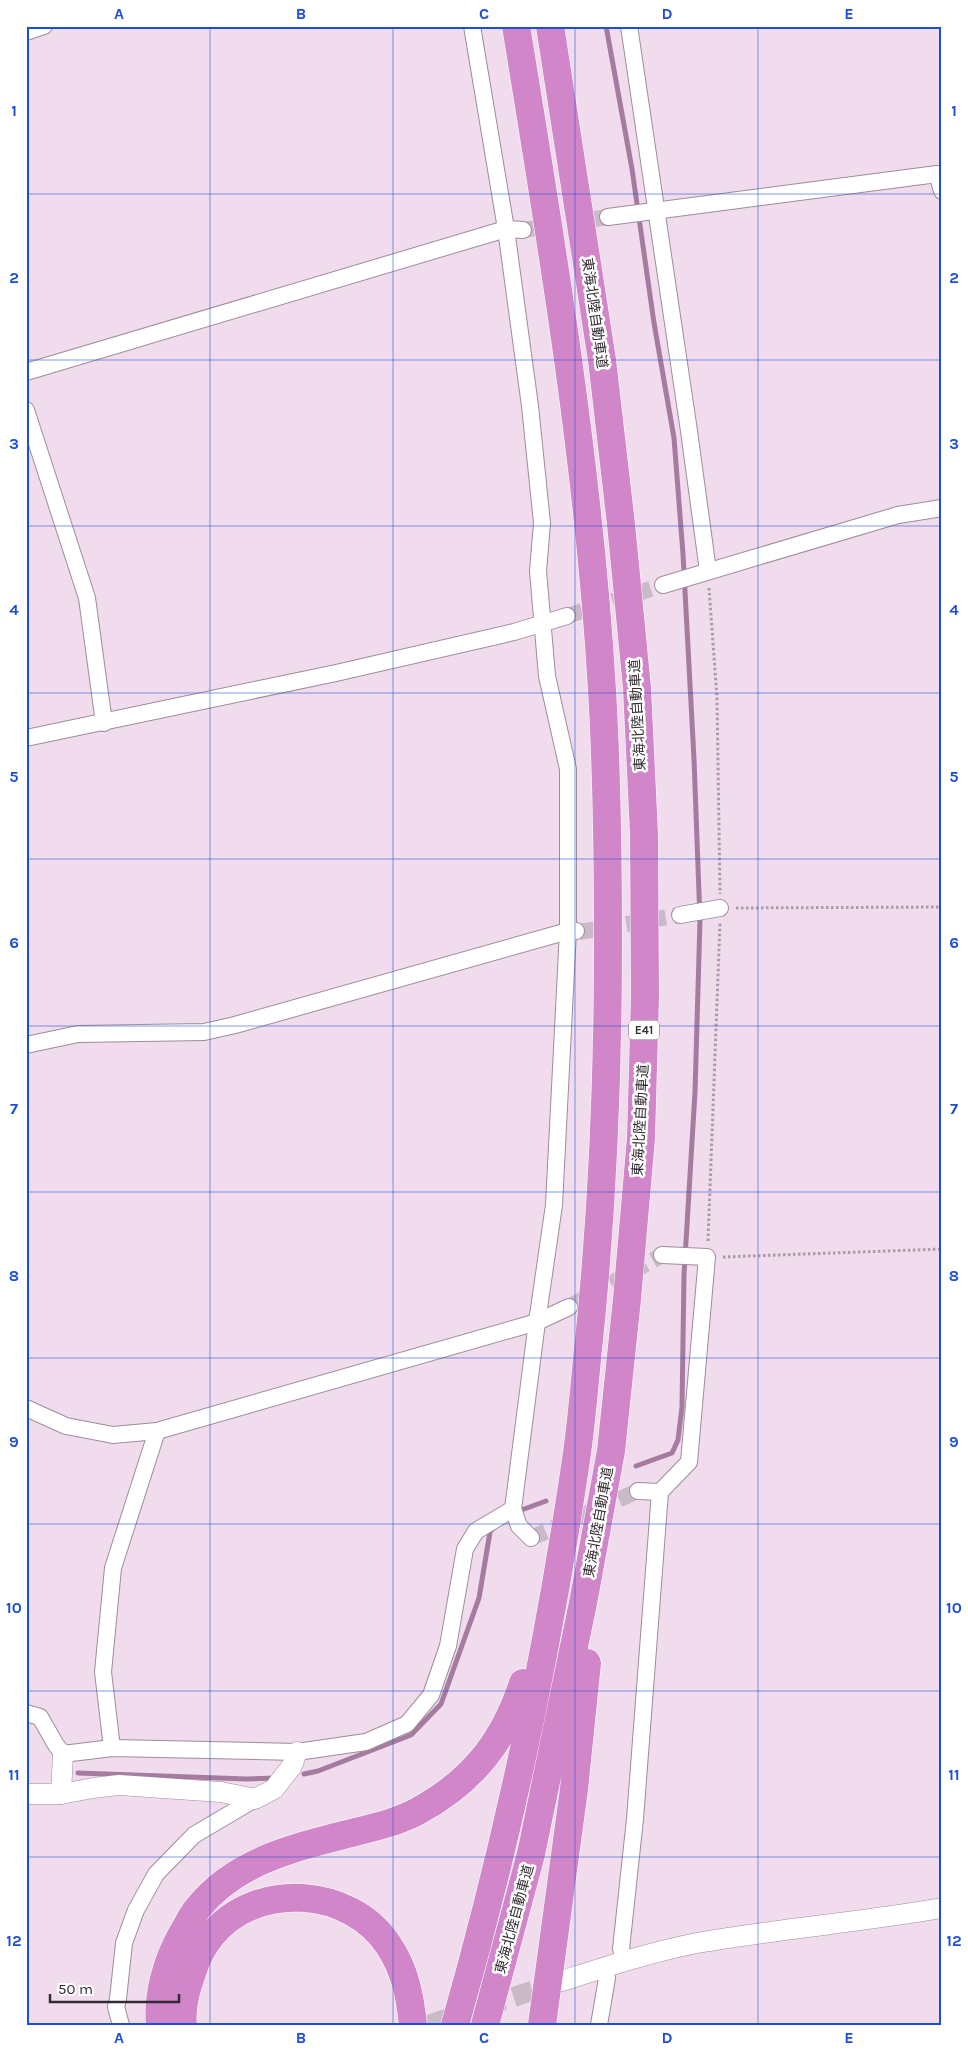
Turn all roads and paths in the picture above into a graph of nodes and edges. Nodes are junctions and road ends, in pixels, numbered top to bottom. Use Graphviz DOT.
graph roads {
  1 [pos="43,26"];
  2 [pos="472,26"];
  3 [pos="516,26"];
  4 [pos="550,26"];
  5 [pos="629,26"];
  6 [pos="26,32"];
  7 [pos="942,191"];
  8 [pos="654,211"];
  9 [pos="608,217"];
  10 [pos="506,229"];
  11 [pos="523,230"];
  12 [pos="26,372"];
  13 [pos="26,410"];
  14 [pos="942,508"];
  15 [pos="705,572"];
  16 [pos="665,584"];
  17 [pos="568,616"];
  18 [pos="543,624"];
  19 [pos="104,722"];
  20 [pos="26,738"];
  21 [pos="942,907"];
  22 [pos="716,909"];
  23 [pos="684,915"];
  24 [pos="573,931"];
  25 [pos="26,1045"];
  26 [pos="942,1249"];
  27 [pos="668,1256"];
  28 [pos="702,1257"];
  29 [pos="581,1306"];
  30 [pos="537,1322"];
  31 [pos="26,1408"];
  32 [pos="157,1431"];
  33 [pos="610,1451"];
  34 [pos="638,1491"];
  35 [pos="660,1492"];
  36 [pos="515,1514"];
  37 [pos="531,1538"];
  38 [pos="26,1713"];
  39 [pos="112,1748"];
  40 [pos="297,1752"];
  41 [pos="63,1754"];
  42 [pos="26,1794"];
  43 [pos="60,1794"];
  44 [pos="255,1799"];
  45 [pos="942,1908"];
  46 [pos="625,1961"];
  47 [pos="603,1968"];
  48 [pos="562,1981"];
  49 [pos="121,2025"];
  50 [pos="160,2025"];
  51 [pos="183,2025"];
  52 [pos="413,2025"];
  53 [pos="455,2025"];
  54 [pos="485,2025"];
  55 [pos="542,2025"];
  56 [pos="599,2025"];
  1 -- 6 [label="street"];
  2 -- 10 [label="street"];
  3 -- 29 [label="highway, 東海北陸自動車道"];
  4 -- 33 [label="highway, 東海北陸自動車道 / E41"];
  5 -- 8 [label="street"];
  7 -- 8 [label="street"];
  8 -- 9 [label="street"];
  8 -- 15 [label="street"];
  10 -- 11 [label="street"];
  10 -- 12 [label="street"];
  10 -- 18 [label="street"];
  13 -- 19 [label="street"];
  14 -- 15 [label="street"];
  15 -- 16 [label="street"];
  15 -- 22 [label="path"];
  17 -- 18 [label="street"];
  18 -- 19 [label="street"];
  18 -- 24 [label="street"];
  19 -- 20 [label="street"];
  21 -- 22 [label="path"];
  22 -- 23 [label="street"];
  22 -- 28 [label="path"];
  24 -- 25 [label="street"];
  24 -- 30 [label="street"];
  26 -- 28 [label="path"];
  27 -- 28 [label="street"];
  28 -- 35 [label="street"];
  29 -- 30 [label="street"];
  29 -- 50 [label="highway"];
  29 -- 53 [label="highway, 東海北陸自動車道"];
  30 -- 32 [label="street"];
  30 -- 36 [label="street"];
  31 -- 32 [label="street"];
  32 -- 39 [label="street"];
  33 -- 54 [label="highway, 東海北陸自動車道 / E41"];
  33 -- 55 [label="highway"];
  34 -- 35 [label="street"];
  35 -- 46 [label="street"];
  36 -- 37 [label="street"];
  36 -- 40 [label="street"];
  38 -- 41 [label="street"];
  39 -- 40 [label="street"];
  39 -- 41 [label="street"];
  40 -- 44 [label="street"];
  41 -- 43 [label="street"];
  42 -- 43 [label="street"];
  43 -- 44 [label="street"];
  44 -- 49 [label="street"];
  45 -- 46 [label="street"];
  46 -- 47 [label="street"];
  47 -- 48 [label="street"];
  47 -- 56 [label="street"];
  51 -- 52 [label="highway"];
}
